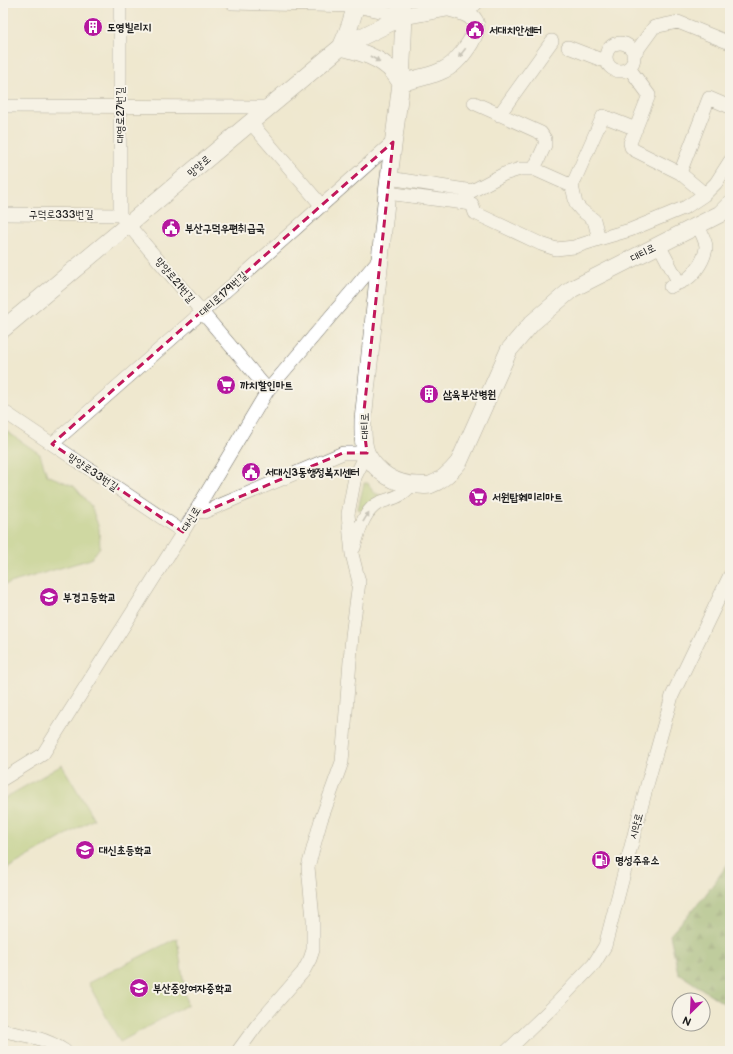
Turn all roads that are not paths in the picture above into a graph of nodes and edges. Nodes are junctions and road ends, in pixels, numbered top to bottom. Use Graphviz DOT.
graph roads {
  1 [pos="120,3"];
  2 [pos="232,3"];
  3 [pos="474,3"];
  4 [pos="356,4"];
  5 [pos="449,8"];
  6 [pos="402,9"];
  7 [pos="552,42"];
  8 [pos="730,43"];
  9 [pos="341,46"];
  10 [pos="568,47"];
  11 [pos="607,62"];
  12 [pos="631,62"];
  13 [pos="401,83"];
  14 [pos="474,104"];
  15 [pos="3,106"];
  16 [pos="120,107"];
  17 [pos="269,107"];
  18 [pos="730,107"];
  19 [pos="499,115"];
  20 [pos="251,123"];
  21 [pos="636,129"];
  22 [pos="393,142"];
  23 [pos="730,161"];
  24 [pos="534,169"];
  25 [pos="680,173"];
  26 [pos="388,186"];
  27 [pos="572,186"];
  28 [pos="706,194"];
  29 [pos="730,204"];
  30 [pos="322,206"];
  31 [pos="3,214"];
  32 [pos="124,220"];
  33 [pos="698,225"];
  34 [pos="599,239"];
  35 [pos="659,244"];
  36 [pos="381,257"];
  37 [pos="202,312"];
  38 [pos="9,317"];
  39 [pos="3,329"];
  40 [pos="268,390"];
  41 [pos="3,411"];
  42 [pos="52,444"];
  43 [pos="367,453"];
  44 [pos="412,485"];
  45 [pos="196,510"];
  46 [pos="183,532"];
  47 [pos="352,554"];
  48 [pos="730,575"];
  49 [pos="3,779"];
  50 [pos="3,1030"];
  51 [pos="65,1051"];
  52 [pos="238,1051"];
  53 [pos="507,1051"];
  1 -- 16 [label="street, 대영로27번길"];
  2 -- 4 [label="street"];
  3 -- 5 [label="main road, 망양로"];
  4 -- 6 [label="street"];
  4 -- 9 [label="main road"];
  5 -- 6 [label="main road, 망양로"];
  5 -- 13 [label="main road, one-way"];
  6 -- 9 [label="main road, 망양로"];
  6 -- 13 [label="main road, 대티로"];
  7 -- 19 [label="street"];
  8 -- 12 [label="street"];
  9 -- 13 [label="main road, one-way"];
  9 -- 17 [label="main road, 망양로"];
  10 -- 11 [label="street"];
  11 -- 12 [label="street"];
  11 -- 12 [label="street"];
  12 -- 21 [label="street"];
  13 -- 22 [label="main road, 대티로"];
  14 -- 19 [label="street"];
  15 -- 16 [label="street"];
  16 -- 17 [label="street"];
  16 -- 32 [label="street, 대영로27번길"];
  17 -- 20 [label="main road, 망양로"];
  18 -- 25 [label="street"];
  19 -- 24 [label="street"];
  20 -- 30 [label="street"];
  20 -- 32 [label="main road, 망양로"];
  21 -- 25 [label="street"];
  21 -- 27 [label="street"];
  22 -- 26 [label="main road, 대티로"];
  22 -- 30 [label="street, 대티로179번길"];
  23 -- 28 [label="street"];
  24 -- 26 [label="street"];
  24 -- 27 [label="street"];
  25 -- 28 [label="street"];
  26 -- 34 [label="street"];
  26 -- 36 [label="main road, 대티로"];
  27 -- 34 [label="street"];
  28 -- 34 [label="street"];
  29 -- 33 [label="main road, 대티로"];
  30 -- 37 [label="street, 대티로179번길"];
  31 -- 32 [label="street, 구덕로333번길"];
  32 -- 37 [label="street, 망양로21번길"];
  32 -- 38 [label="main road, 망양로"];
  33 -- 35 [label="main road, 대티로"];
  33 -- 35 [label="street"];
  35 -- 44 [label="main road, 대티로"];
  36 -- 40 [label="street, 대신로"];
  36 -- 43 [label="main road, 대티로"];
  37 -- 40 [label="street, 망양로21번길"];
  37 -- 42 [label="street, 대티로179번길"];
  38 -- 39 [label="main road, 망양로"];
  40 -- 45 [label="street, 대신로"];
  41 -- 42 [label="street, 망양로33번길"];
  42 -- 46 [label="street, 망양로33번길"];
  43 -- 44 [label="main road, 대티로"];
  43 -- 45 [label="street"];
  43 -- 47 [label="street"];
  47 -- 44 [label="street, one-way"];
  45 -- 46 [label="street, 대신로"];
  46 -- 49 [label="street, 대신로"];
  47 -- 52 [label="street"];
  48 -- 53 [label="street, 시약로"];
  50 -- 51 [label="street"];
}
